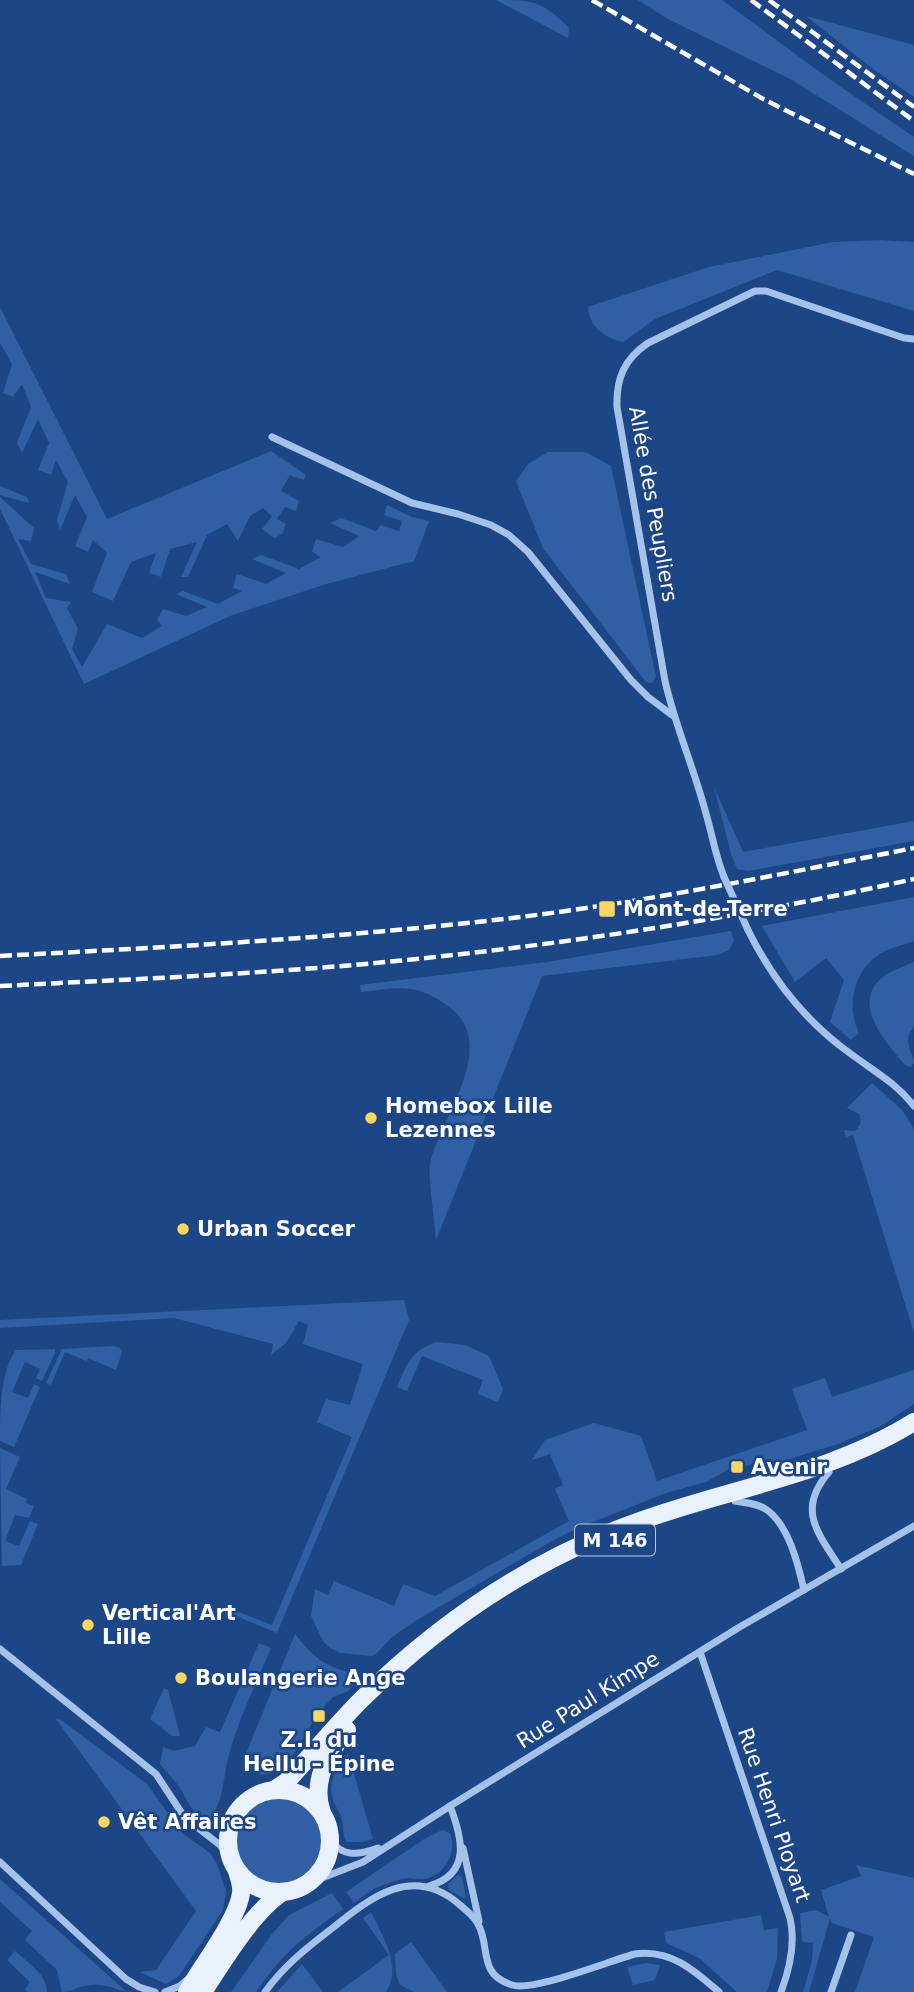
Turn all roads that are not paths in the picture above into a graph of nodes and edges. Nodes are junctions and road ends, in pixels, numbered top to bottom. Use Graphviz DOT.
graph roads {
  1 [pos="914,338"];
  2 [pos="272,437"];
  3 [pos="673,715"];
  4 [pos="914,1106"];
  5 [pos="914,1422"];
  6 [pos="914,1430"];
  7 [pos="829,1472"];
  8 [pos="735,1501"];
  9 [pos="914,1527"];
  10 [pos="841,1569"];
  11 [pos="804,1590"];
  12 [pos="3,1652"];
  13 [pos="700,1652"];
  14 [pos="274,1790"];
  15 [pos="450,1806"];
  16 [pos="322,1813"];
  17 [pos="330,1839"];
  18 [pos="392,1843"];
  19 [pos="462,1843"];
  20 [pos="0,1862"];
  21 [pos="234,1865"];
  22 [pos="304,1885"];
  23 [pos="427,1887"];
  24 [pos="283,1892"];
  25 [pos="480,1926"];
  26 [pos="851,1935"];
  27 [pos="203,1966"];
  28 [pos="515,1989"];
  29 [pos="155,1992"];
  30 [pos="165,1992"];
  31 [pos="187,1992"];
  32 [pos="203,1992"];
  33 [pos="265,1992"];
  34 [pos="719,1992"];
  35 [pos="782,1992"];
  36 [pos="831,1992"];
  1 -- 3 [label="street, Allée des Peupliers"];
  2 -- 3 [label="street"];
  3 -- 4 [label="street, Allée des Peupliers, bridge"];
  5 -- 14 [label="main road, M 146"];
  6 -- 7 [label="main road, M 146"];
  7 -- 8 [label="main road, M 146"];
  7 -- 10 [label="street"];
  8 -- 11 [label="street"];
  8 -- 16 [label="main road, M 146"];
  9 -- 10 [label="street, Rue Paul Kimpe"];
  10 -- 11 [label="street, Rue Paul Kimpe"];
  11 -- 13 [label="street, Rue Paul Kimpe"];
  12 -- 21 [label="street"];
  13 -- 15 [label="street, Rue Paul Kimpe"];
  13 -- 35 [label="street, Rue Henri Ployart"];
  14 -- 16 [label="main road"];
  14 -- 21 [label="main road"];
  15 -- 18 [label="street, Rue Paul Kimpe"];
  15 -- 19 [label="street"];
  16 -- 17 [label="main road"];
  17 -- 18 [label="street, Rue Paul Kimpe"];
  17 -- 22 [label="main road"];
  18 -- 22 [label="street, Rue Paul Kimpe"];
  19 -- 23 [label="street"];
  19 -- 25 [label="street"];
  20 -- 29 [label="street"];
  21 -- 24 [label="main road"];
  21 -- 27 [label="main road"];
  22 -- 24 [label="main road"];
  23 -- 25 [label="street"];
  23 -- 33 [label="street"];
  24 -- 32 [label="main road"];
  25 -- 28 [label="street"];
  26 -- 36 [label="street"];
  27 -- 30 [label="street"];
  27 -- 31 [label="main road"];
  28 -- 34 [label="street"];
}
